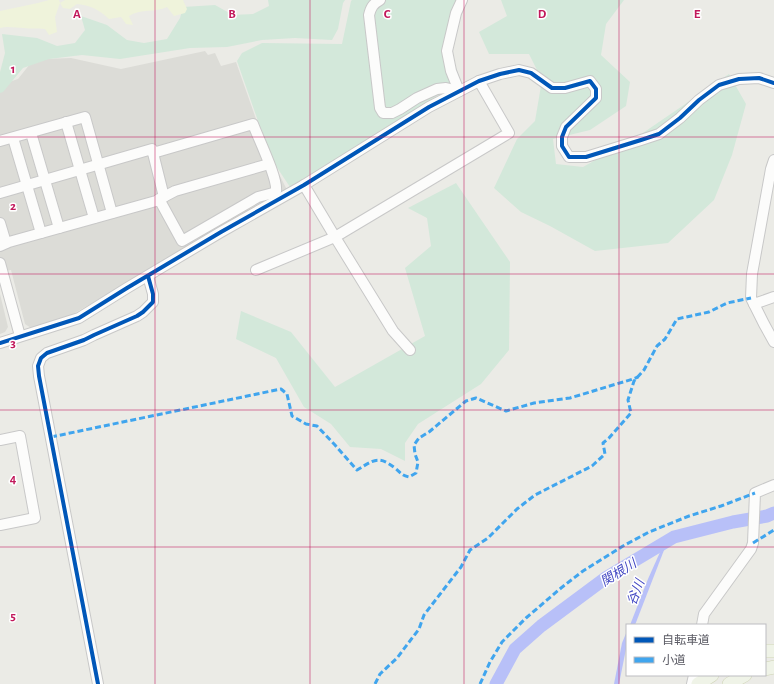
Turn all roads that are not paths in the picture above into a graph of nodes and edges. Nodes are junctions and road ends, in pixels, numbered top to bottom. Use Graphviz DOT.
graph roads {
  1 [pos="380,0"];
  2 [pos="462,0"];
  3 [pos="479,81"];
  4 [pos="774,83"];
  5 [pos="459,91"];
  6 [pos="66,122"];
  7 [pos="31,132"];
  8 [pos="13,138"];
  9 [pos="0,141"];
  10 [pos="153,153"];
  11 [pos="774,160"];
  12 [pos="98,164"];
  13 [pos="269,164"];
  14 [pos="80,170"];
  15 [pos="45,180"];
  16 [pos="27,185"];
  17 [pos="304,185"];
  18 [pos="0,193"];
  19 [pos="162,198"];
  20 [pos="112,213"];
  21 [pos="94,218"];
  22 [pos="0,223"];
  23 [pos="59,228"];
  24 [pos="41,233"];
  25 [pos="335,237"];
  26 [pos="3,245"];
  27 [pos="0,263"];
  28 [pos="256,270"];
  29 [pos="148,276"];
  30 [pos="774,297"];
  31 [pos="754,304"];
  32 [pos="20,336"];
  33 [pos="774,342"];
  34 [pos="0,343"];
  35 [pos="410,350"];
  36 [pos="0,440"];
  37 [pos="774,485"];
  38 [pos="0,525"];
  39 [pos="702,624"];
  40 [pos="740,676"];
  41 [pos="721,679"];
  42 [pos="98,684"];
  43 [pos="698,684"];
  1 -- 5 [label="street"];
  2 -- 5 [label="street"];
  3 -- 4 [label="street"];
  3 -- 5 [label="street"];
  3 -- 25 [label="street"];
  5 -- 17 [label="street"];
  6 -- 7 [label="street"];
  6 -- 12 [label="street"];
  6 -- 14 [label="street"];
  7 -- 8 [label="street"];
  7 -- 15 [label="street"];
  8 -- 9 [label="street"];
  8 -- 16 [label="street"];
  10 -- 12 [label="street"];
  10 -- 13 [label="street"];
  10 -- 19 [label="street"];
  11 -- 31 [label="street"];
  12 -- 14 [label="street"];
  12 -- 20 [label="street"];
  13 -- 19 [label="street"];
  13 -- 19 [label="street"];
  14 -- 15 [label="street"];
  14 -- 21 [label="street"];
  15 -- 16 [label="street"];
  15 -- 23 [label="street"];
  16 -- 18 [label="street"];
  16 -- 24 [label="street"];
  17 -- 25 [label="street"];
  17 -- 29 [label="street"];
  19 -- 20 [label="street"];
  20 -- 21 [label="street"];
  21 -- 23 [label="street"];
  22 -- 26 [label="street"];
  23 -- 24 [label="street"];
  24 -- 26 [label="street"];
  25 -- 28 [label="street"];
  25 -- 35 [label="street"];
  27 -- 32 [label="street"];
  29 -- 32 [label="street"];
  29 -- 42 [label="street"];
  30 -- 31 [label="street"];
  31 -- 33 [label="street"];
  32 -- 34 [label="street"];
  36 -- 38 [label="street"];
  37 -- 39 [label="street"];
  40 -- 41 [label="main road"];
  41 -- 43 [label="main road"];
}
